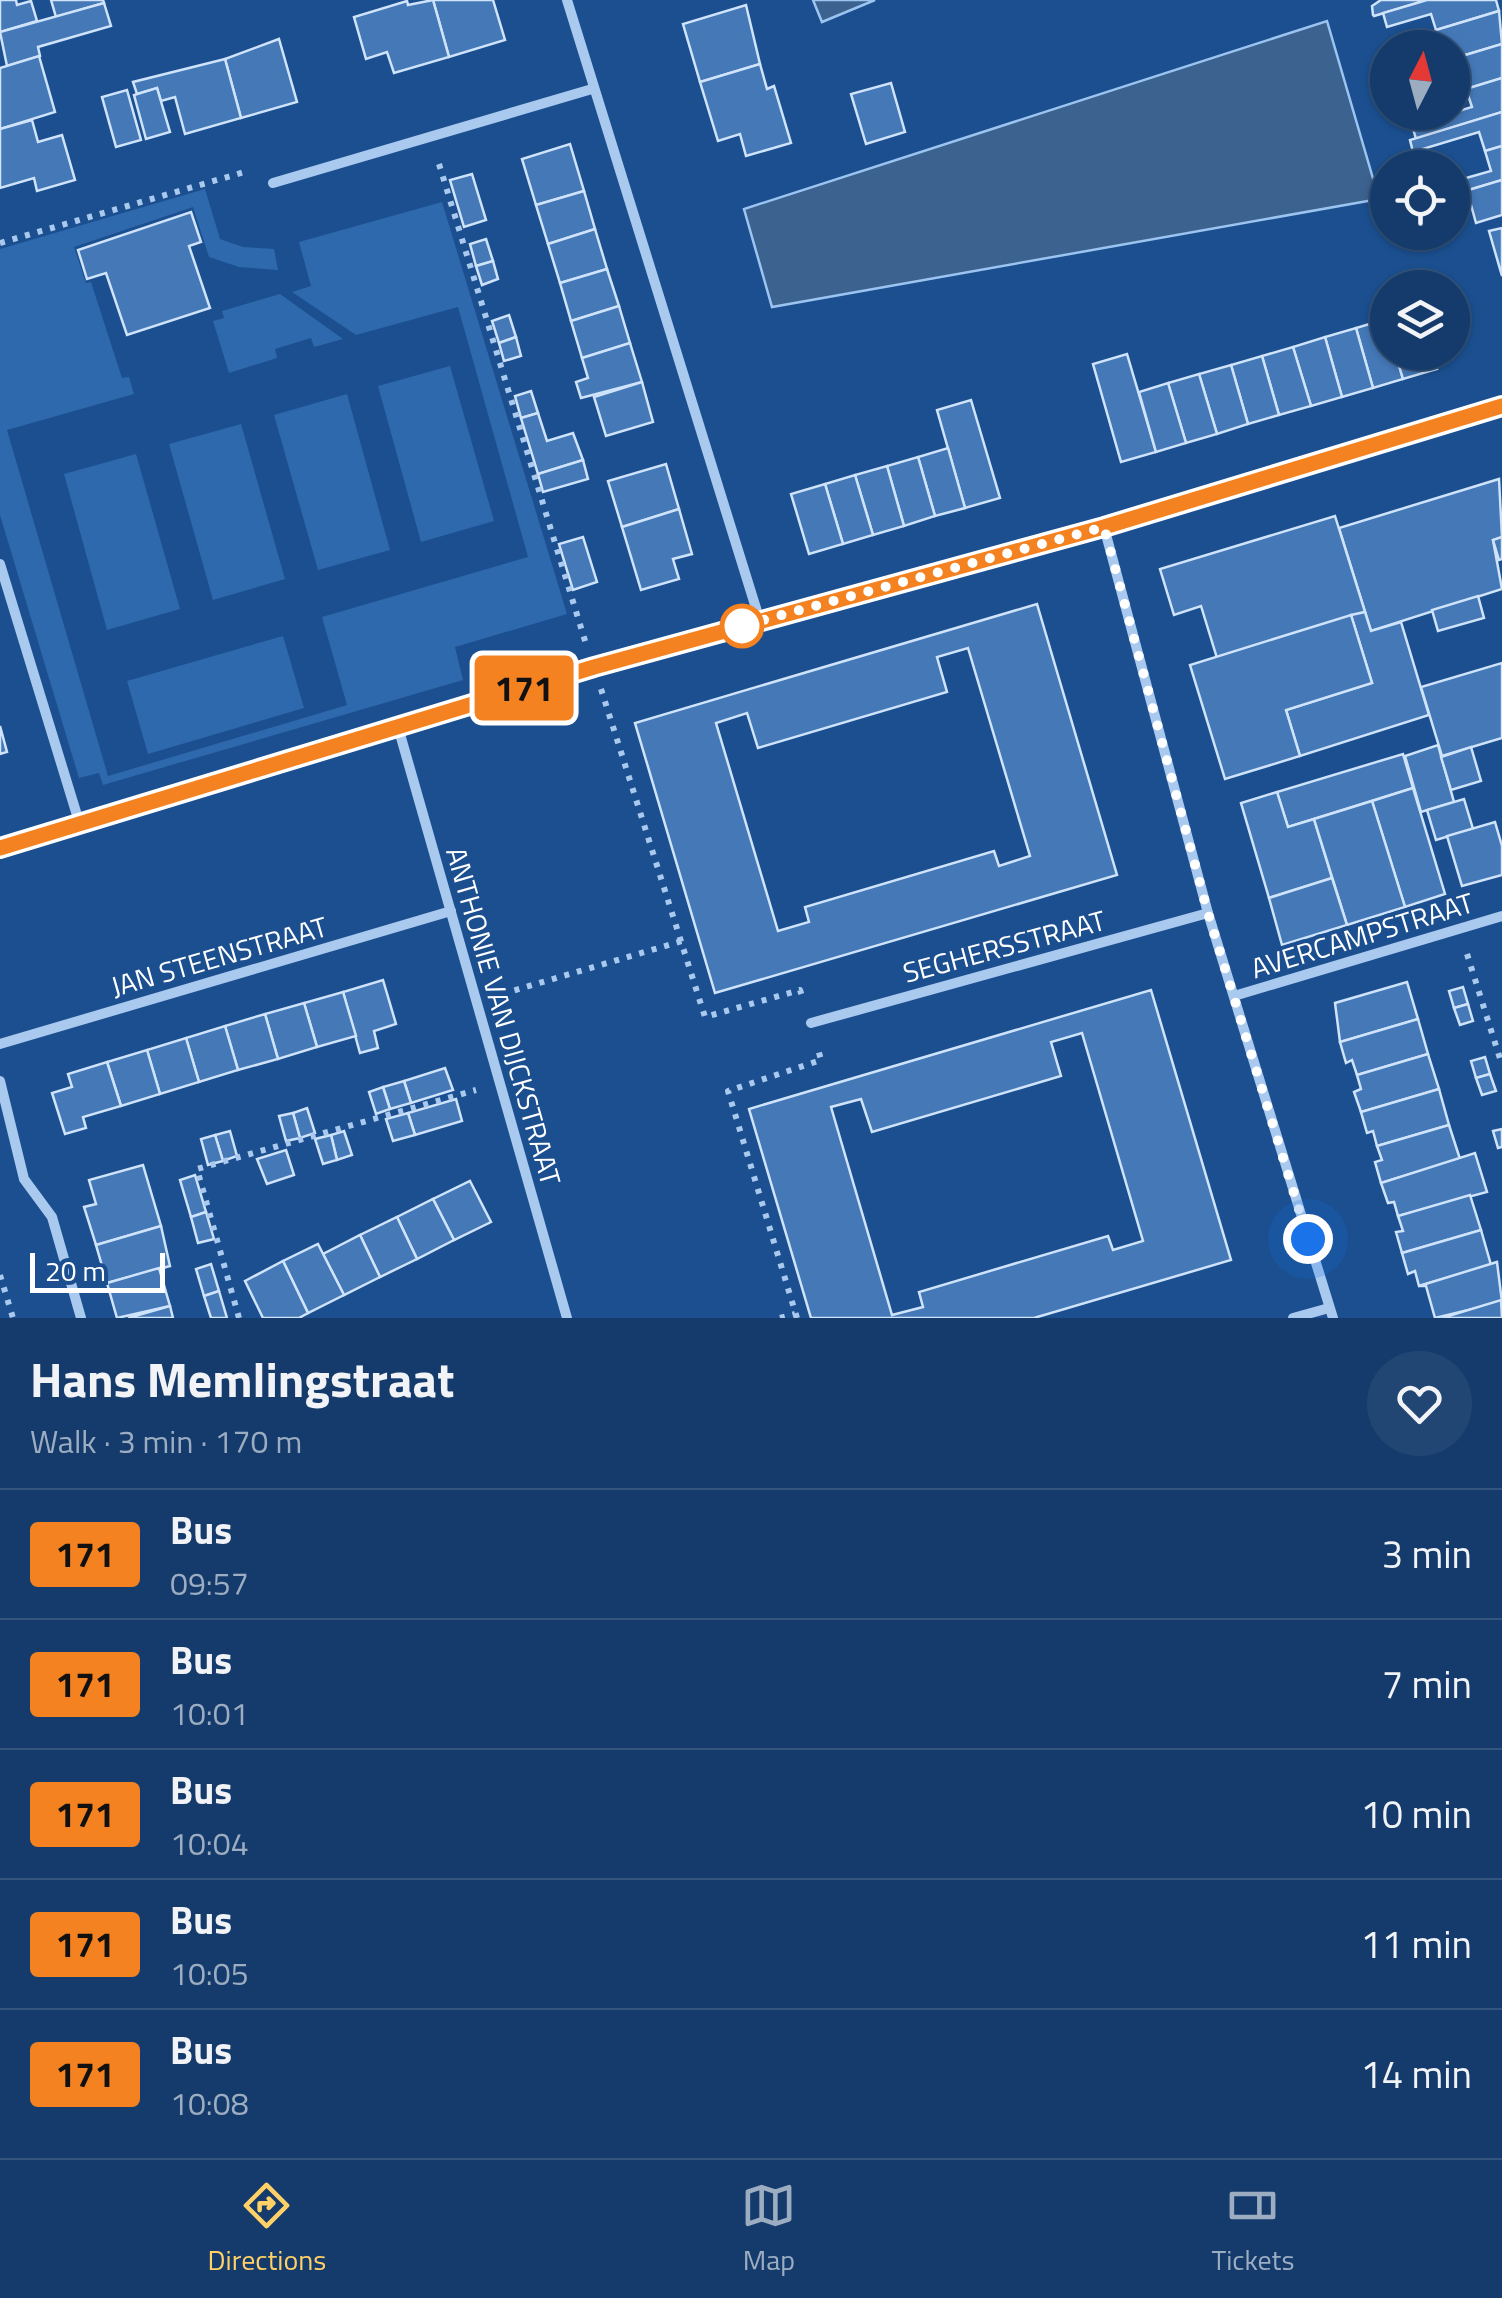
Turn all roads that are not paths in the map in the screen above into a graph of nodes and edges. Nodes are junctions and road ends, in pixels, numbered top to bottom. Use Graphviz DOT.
graph roads {
  1 [pos="567,0"];
  2 [pos="592,89"];
  3 [pos="273,184"];
  4 [pos="1502,406"];
  5 [pos="1104,527"];
  6 [pos="0,564"];
  7 [pos="760,621"];
  8 [pos="398,727"];
  9 [pos="80,825"];
  10 [pos="0,848"];
  11 [pos="451,911"];
  12 [pos="1208,913"];
  13 [pos="1502,916"];
  14 [pos="1234,996"];
  15 [pos="812,1022"];
  16 [pos="0,1044"];
  17 [pos="0,1082"];
  18 [pos="1331,1313"];
  19 [pos="81,1318"];
  20 [pos="567,1318"];
  21 [pos="1293,1318"];
  1 -- 2 [label="street"];
  2 -- 3 [label="street"];
  2 -- 7 [label="street"];
  4 -- 5 [label="street"];
  5 -- 7 [label="street"];
  5 -- 12 [label="street"];
  6 -- 9 [label="street"];
  7 -- 8 [label="street"];
  8 -- 9 [label="street"];
  8 -- 11 [label="street, ANTHONIE VAN DIJCKSTRAAT"];
  9 -- 10 [label="street"];
  11 -- 16 [label="street, JAN STEENSTRAAT"];
  11 -- 20 [label="street, ANTHONIE VAN DIJCKSTRAAT"];
  12 -- 14 [label="street"];
  12 -- 15 [label="street, SEGHERSSTRAAT"];
  13 -- 14 [label="street, AVERCAMPSTRAAT"];
  14 -- 18 [label="street"];
  17 -- 19 [label="street"];
  18 -- 21 [label="street"];
}
